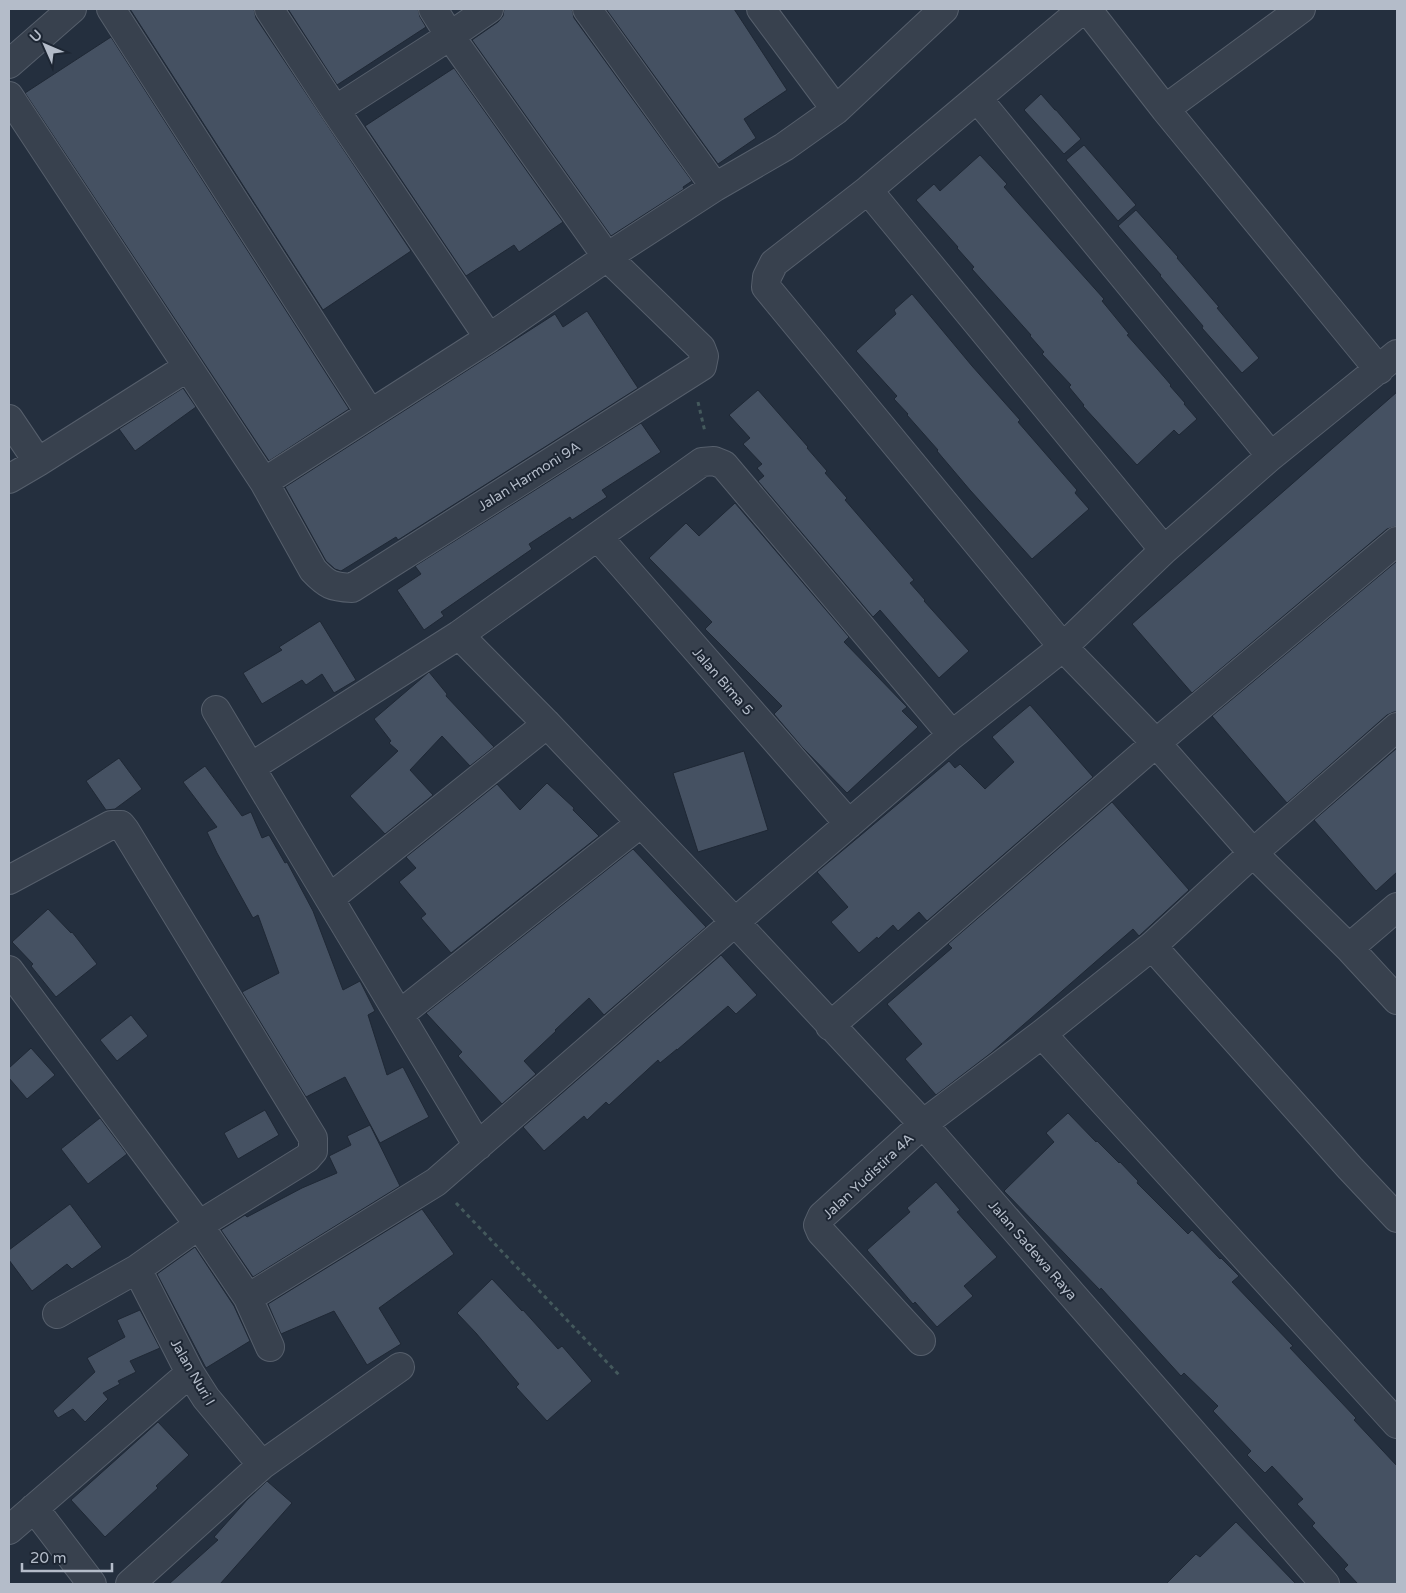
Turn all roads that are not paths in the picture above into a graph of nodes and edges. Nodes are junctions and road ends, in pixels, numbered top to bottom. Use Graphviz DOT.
graph roads {
  1 [pos="72,9"];
  2 [pos="111,9"];
  3 [pos="269,9"];
  4 [pos="433,9"];
  5 [pos="488,9"];
  6 [pos="587,9"];
  7 [pos="761,9"];
  8 [pos="944,9"];
  9 [pos="1085,9"];
  10 [pos="1301,9"];
  11 [pos="450,36"];
  12 [pos="9,64"];
  13 [pos="9,96"];
  14 [pos="977,98"];
  15 [pos="1165,109"];
  16 [pos="335,110"];
  17 [pos="836,110"];
  18 [pos="716,187"];
  19 [pos="868,190"];
  20 [pos="607,257"];
  21 [pos="489,338"];
  22 [pos="1388,362"];
  23 [pos="183,370"];
  24 [pos="370,413"];
  25 [pos="9,419"];
  26 [pos="1271,456"];
  27 [pos="38,462"];
  28 [pos="9,479"];
  29 [pos="264,482"];
  30 [pos="598,537"];
  31 [pos="1397,541"];
  32 [pos="1164,550"];
  33 [pos="459,635"];
  34 [pos="1064,647"];
  35 [pos="216,710"];
  36 [pos="547,724"];
  37 [pos="1397,727"];
  38 [pos="952,736"];
  39 [pos="1156,743"];
  40 [pos="251,767"];
  41 [pos="642,824"];
  42 [pos="848,824"];
  43 [pos="1252,853"];
  44 [pos="11,873"];
  45 [pos="330,898"];
  46 [pos="1397,907"];
  47 [pos="735,922"];
  48 [pos="1152,946"];
  49 [pos="1350,948"];
  50 [pos="11,984"];
  51 [pos="1397,1000"];
  52 [pos="400,1014"];
  53 [pos="830,1026"];
  54 [pos="1042,1034"];
  55 [pos="923,1124"];
  56 [pos="478,1146"];
  57 [pos="1397,1218"];
  58 [pos="198,1226"];
  59 [pos="138,1269"];
  60 [pos="248,1298"];
  61 [pos="57,1314"];
  62 [pos="921,1341"];
  63 [pos="270,1347"];
  64 [pos="400,1367"];
  65 [pos="190,1373"];
  66 [pos="1397,1424"];
  67 [pos="262,1465"];
  68 [pos="34,1508"];
  69 [pos="9,1530"];
  70 [pos="92,1584"];
  71 [pos="130,1584"];
  72 [pos="1325,1584"];
  1 -- 12 [label="street"];
  2 -- 24 [label="street"];
  3 -- 16 [label="street"];
  4 -- 11 [label="street"];
  5 -- 11 [label="street"];
  6 -- 18 [label="street"];
  7 -- 17 [label="street"];
  8 -- 17 [label="street"];
  9 -- 14 [label="street"];
  9 -- 15 [label="street"];
  10 -- 15 [label="street"];
  11 -- 16 [label="street"];
  11 -- 20 [label="street"];
  13 -- 29 [label="street, Jalan Harmoni 9A"];
  14 -- 19 [label="street"];
  14 -- 26 [label="street"];
  15 -- 22 [label="street"];
  16 -- 21 [label="street"];
  17 -- 18 [label="street"];
  18 -- 20 [label="street"];
  19 -- 32 [label="street"];
  19 -- 34 [label="street"];
  20 -- 21 [label="street"];
  20 -- 29 [label="street, Jalan Harmoni 9A"];
  21 -- 24 [label="street"];
  22 -- 26 [label="street"];
  23 -- 27 [label="street"];
  24 -- 29 [label="street"];
  25 -- 27 [label="street"];
  26 -- 32 [label="street"];
  27 -- 28 [label="street"];
  30 -- 33 [label="street"];
  30 -- 38 [label="street"];
  30 -- 42 [label="street, Jalan Bima 5"];
  31 -- 39 [label="street"];
  32 -- 34 [label="street"];
  33 -- 36 [label="street, Jalan Sadewa Raya"];
  33 -- 40 [label="street"];
  34 -- 38 [label="street"];
  34 -- 39 [label="street"];
  35 -- 40 [label="street"];
  36 -- 41 [label="street, Jalan Sadewa Raya"];
  36 -- 45 [label="street"];
  37 -- 43 [label="street"];
  38 -- 42 [label="street"];
  39 -- 43 [label="street"];
  39 -- 53 [label="street"];
  40 -- 45 [label="street"];
  41 -- 47 [label="street, Jalan Sadewa Raya"];
  41 -- 52 [label="street"];
  42 -- 47 [label="street"];
  43 -- 48 [label="street"];
  43 -- 49 [label="street"];
  44 -- 58 [label="street"];
  45 -- 52 [label="street"];
  46 -- 49 [label="street"];
  47 -- 53 [label="street, Jalan Sadewa Raya"];
  47 -- 56 [label="street"];
  48 -- 54 [label="street"];
  48 -- 57 [label="street"];
  49 -- 51 [label="street"];
  50 -- 58 [label="street"];
  52 -- 56 [label="street"];
  53 -- 55 [label="street, Jalan Sadewa Raya"];
  54 -- 55 [label="street"];
  54 -- 66 [label="street"];
  55 -- 62 [label="street, Jalan Yudistira 4A"];
  55 -- 72 [label="street, Jalan Sadewa Raya"];
  56 -- 60 [label="street"];
  58 -- 59 [label="street"];
  58 -- 60 [label="street"];
  59 -- 61 [label="street"];
  59 -- 65 [label="street, Jalan Nuri I"];
  60 -- 63 [label="street"];
  64 -- 67 [label="street"];
  65 -- 67 [label="street, Jalan Nuri I"];
  65 -- 68 [label="street"];
  67 -- 71 [label="street"];
  68 -- 69 [label="street"];
  68 -- 70 [label="street"];
}
